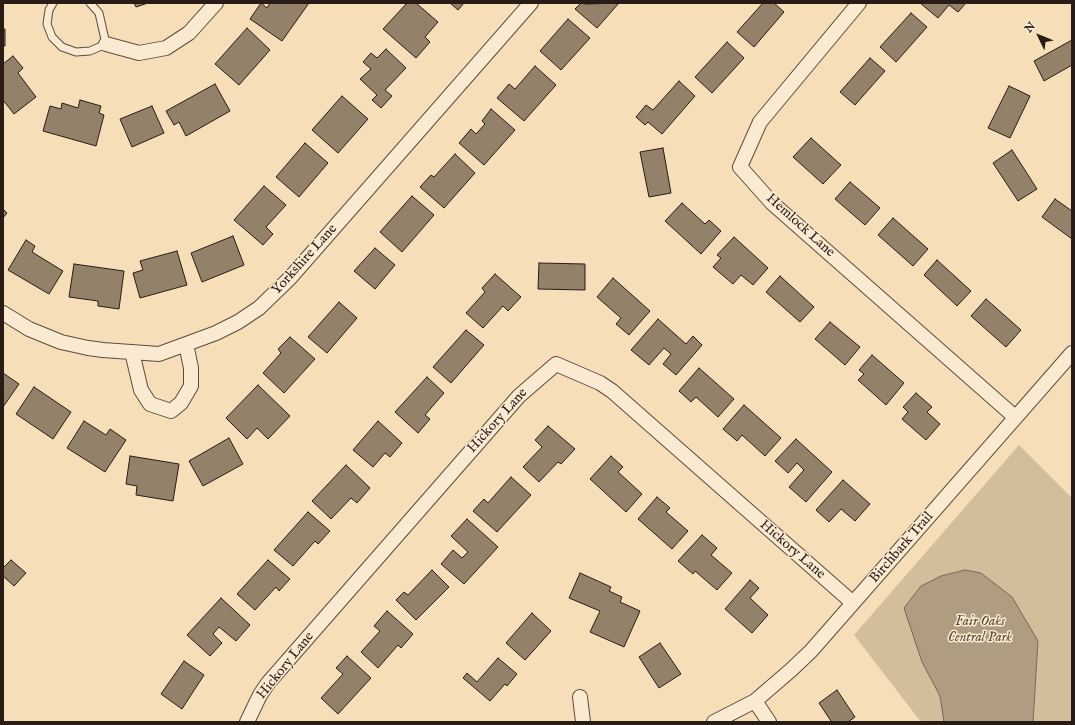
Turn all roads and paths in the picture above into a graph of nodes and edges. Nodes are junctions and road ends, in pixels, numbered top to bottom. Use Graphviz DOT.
graph roads {
  1 [pos="53,3"];
  2 [pos="90,3"];
  3 [pos="216,3"];
  4 [pos="531,3"];
  5 [pos="859,3"];
  6 [pos="106,44"];
  7 [pos="3,313"];
  8 [pos="186,344"];
  9 [pos="132,352"];
  10 [pos="1072,353"];
  11 [pos="1016,417"];
  12 [pos="853,603"];
  13 [pos="580,697"];
  14 [pos="755,701"];
  15 [pos="246,722"];
  16 [pos="583,722"];
  17 [pos="714,722"];
  18 [pos="770,722"];
  1 -- 6 [label="lane"];
  2 -- 6 [label="lane"];
  3 -- 6 [label="street"];
  4 -- 8 [label="street, Yorkshire Lane"];
  5 -- 11 [label="street, Hemlock Lane"];
  7 -- 9 [label="street, Yorkshire Lane"];
  8 -- 9 [label="street, Yorkshire Lane"];
  8 -- 9 [label="street"];
  10 -- 11 [label="street, Birchbark Trail"];
  11 -- 12 [label="street, Birchbark Trail"];
  12 -- 14 [label="street, Birchbark Trail"];
  12 -- 15 [label="street, Hickory Lane"];
  13 -- 16 [label="street"];
  14 -- 17 [label="street, Birchbark Trail"];
  14 -- 18 [label="street"];
}
